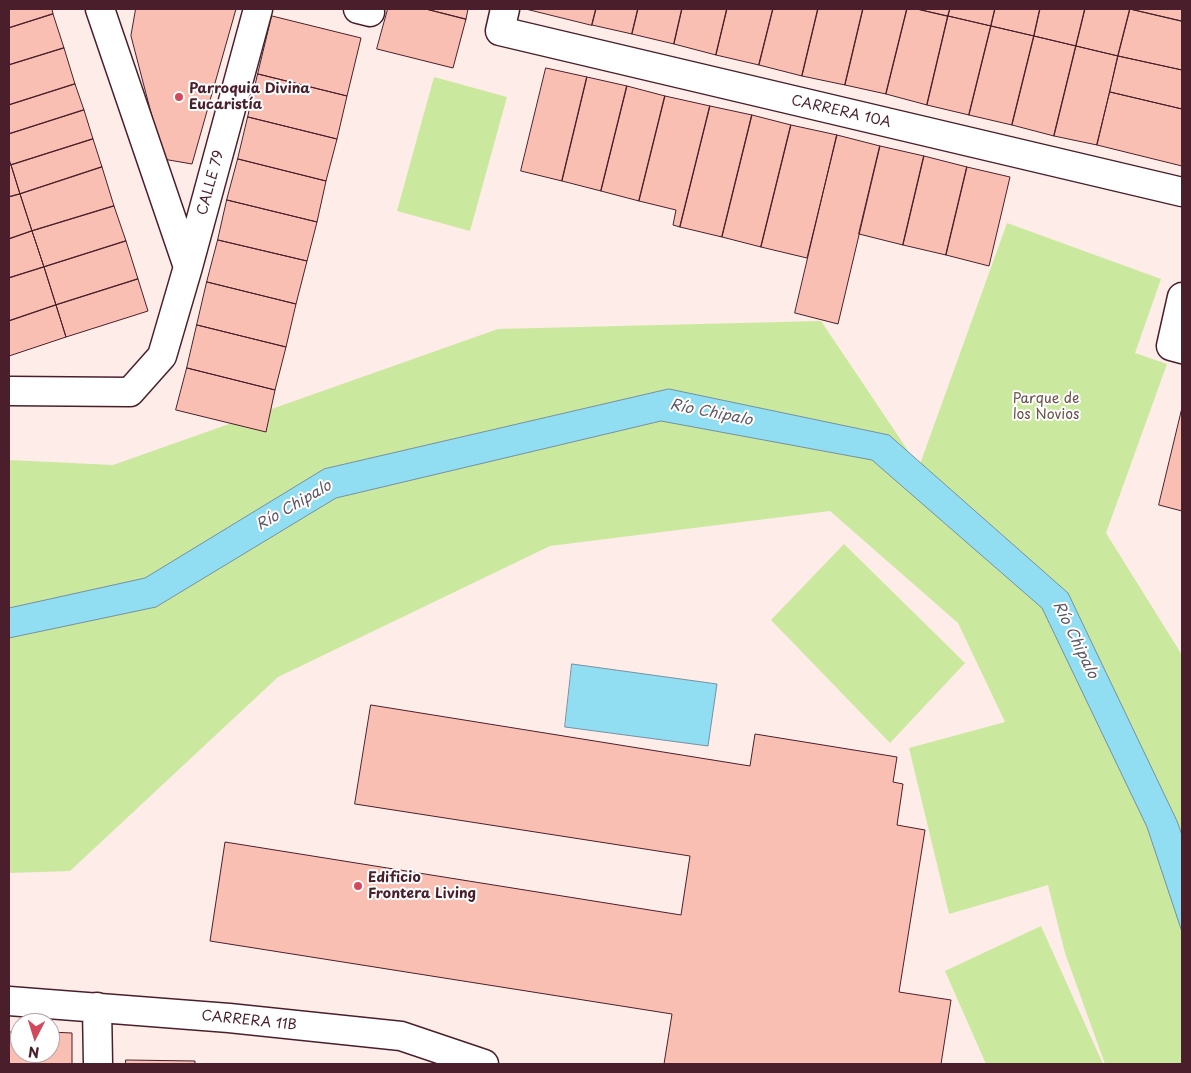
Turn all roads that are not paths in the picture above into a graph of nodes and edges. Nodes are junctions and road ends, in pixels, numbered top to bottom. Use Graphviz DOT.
graph roads {
  1 [pos="100,9"];
  2 [pos="258,9"];
  3 [pos="503,20"];
  4 [pos="1182,192"];
  5 [pos="188,267"];
  6 [pos="1182,297"];
  7 [pos="1177,348"];
  8 [pos="9,392"];
  9 [pos="9,1001"];
  10 [pos="97,1008"];
  11 [pos="98,1064"];
  12 [pos="484,1064"];
  1 -- 5 [label="street"];
  2 -- 5 [label="street, CALLE 79"];
  3 -- 4 [label="street, CARRERA 10A"];
  5 -- 8 [label="street, CALLE 79"];
  6 -- 7 [label="street"];
  9 -- 10 [label="street, CARRERA 11B"];
  10 -- 11 [label="street"];
  10 -- 12 [label="street, CARRERA 11B"];
}
